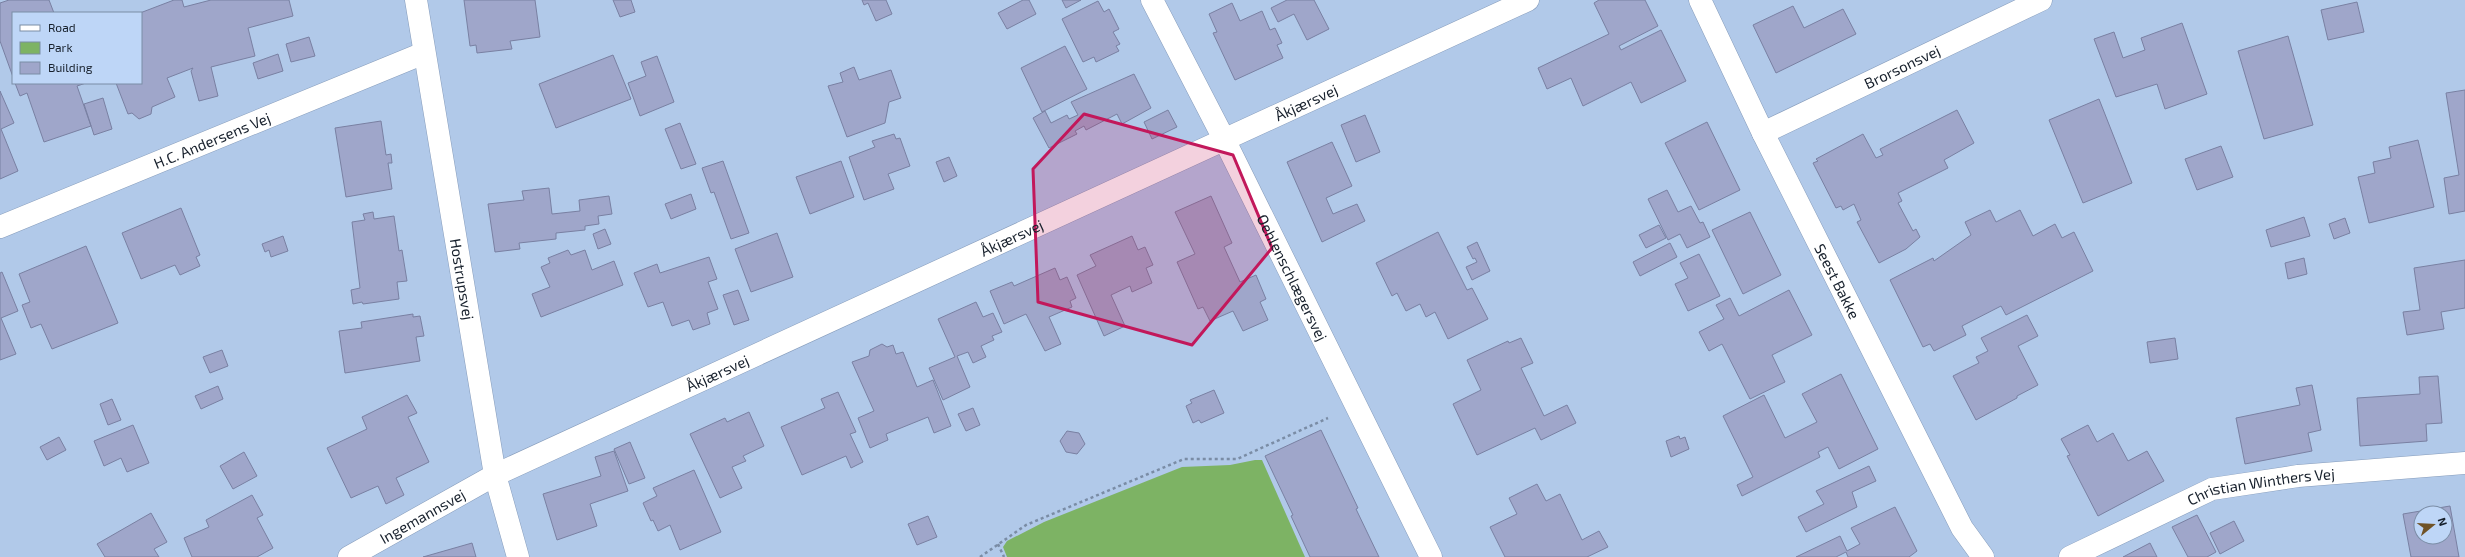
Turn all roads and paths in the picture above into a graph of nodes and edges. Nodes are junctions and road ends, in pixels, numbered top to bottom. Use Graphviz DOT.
graph roads {
  1 [pos="416,0"];
  2 [pos="1152,0"];
  3 [pos="1528,0"];
  4 [pos="1700,0"];
  5 [pos="2041,0"];
  6 [pos="424,53"];
  7 [pos="1763,133"];
  8 [pos="1225,141"];
  9 [pos="0,226"];
  10 [pos="1355,405"];
  11 [pos="2465,463"];
  12 [pos="496,475"];
  13 [pos="998,544"];
  14 [pos="349,557"];
  15 [pos="518,557"];
  16 [pos="980,557"];
  17 [pos="1004,557"];
  18 [pos="1431,557"];
  19 [pos="1983,557"];
  20 [pos="2070,557"];
  1 -- 6 [label="street, Hostrupsvej"];
  2 -- 8 [label="street, Oehlenschlægersvej"];
  3 -- 8 [label="street, Åkjærsvej"];
  4 -- 7 [label="street, Seest Bakke"];
  5 -- 7 [label="street, Brorsonsvej"];
  6 -- 9 [label="street, H.C. Andersens Vej"];
  6 -- 12 [label="street, Hostrupsvej"];
  7 -- 19 [label="street, Seest Bakke"];
  8 -- 10 [label="street, Oehlenschlægersvej"];
  8 -- 12 [label="street, Åkjærsvej"];
  10 -- 13 [label="path"];
  10 -- 18 [label="street, Oehlenschlægersvej"];
  11 -- 20 [label="street, Christian Winthers Vej"];
  12 -- 14 [label="street, Ingemannsvej"];
  12 -- 15 [label="street, Hostrupsvej"];
  13 -- 16 [label="path"];
  13 -- 17 [label="path"];
}
